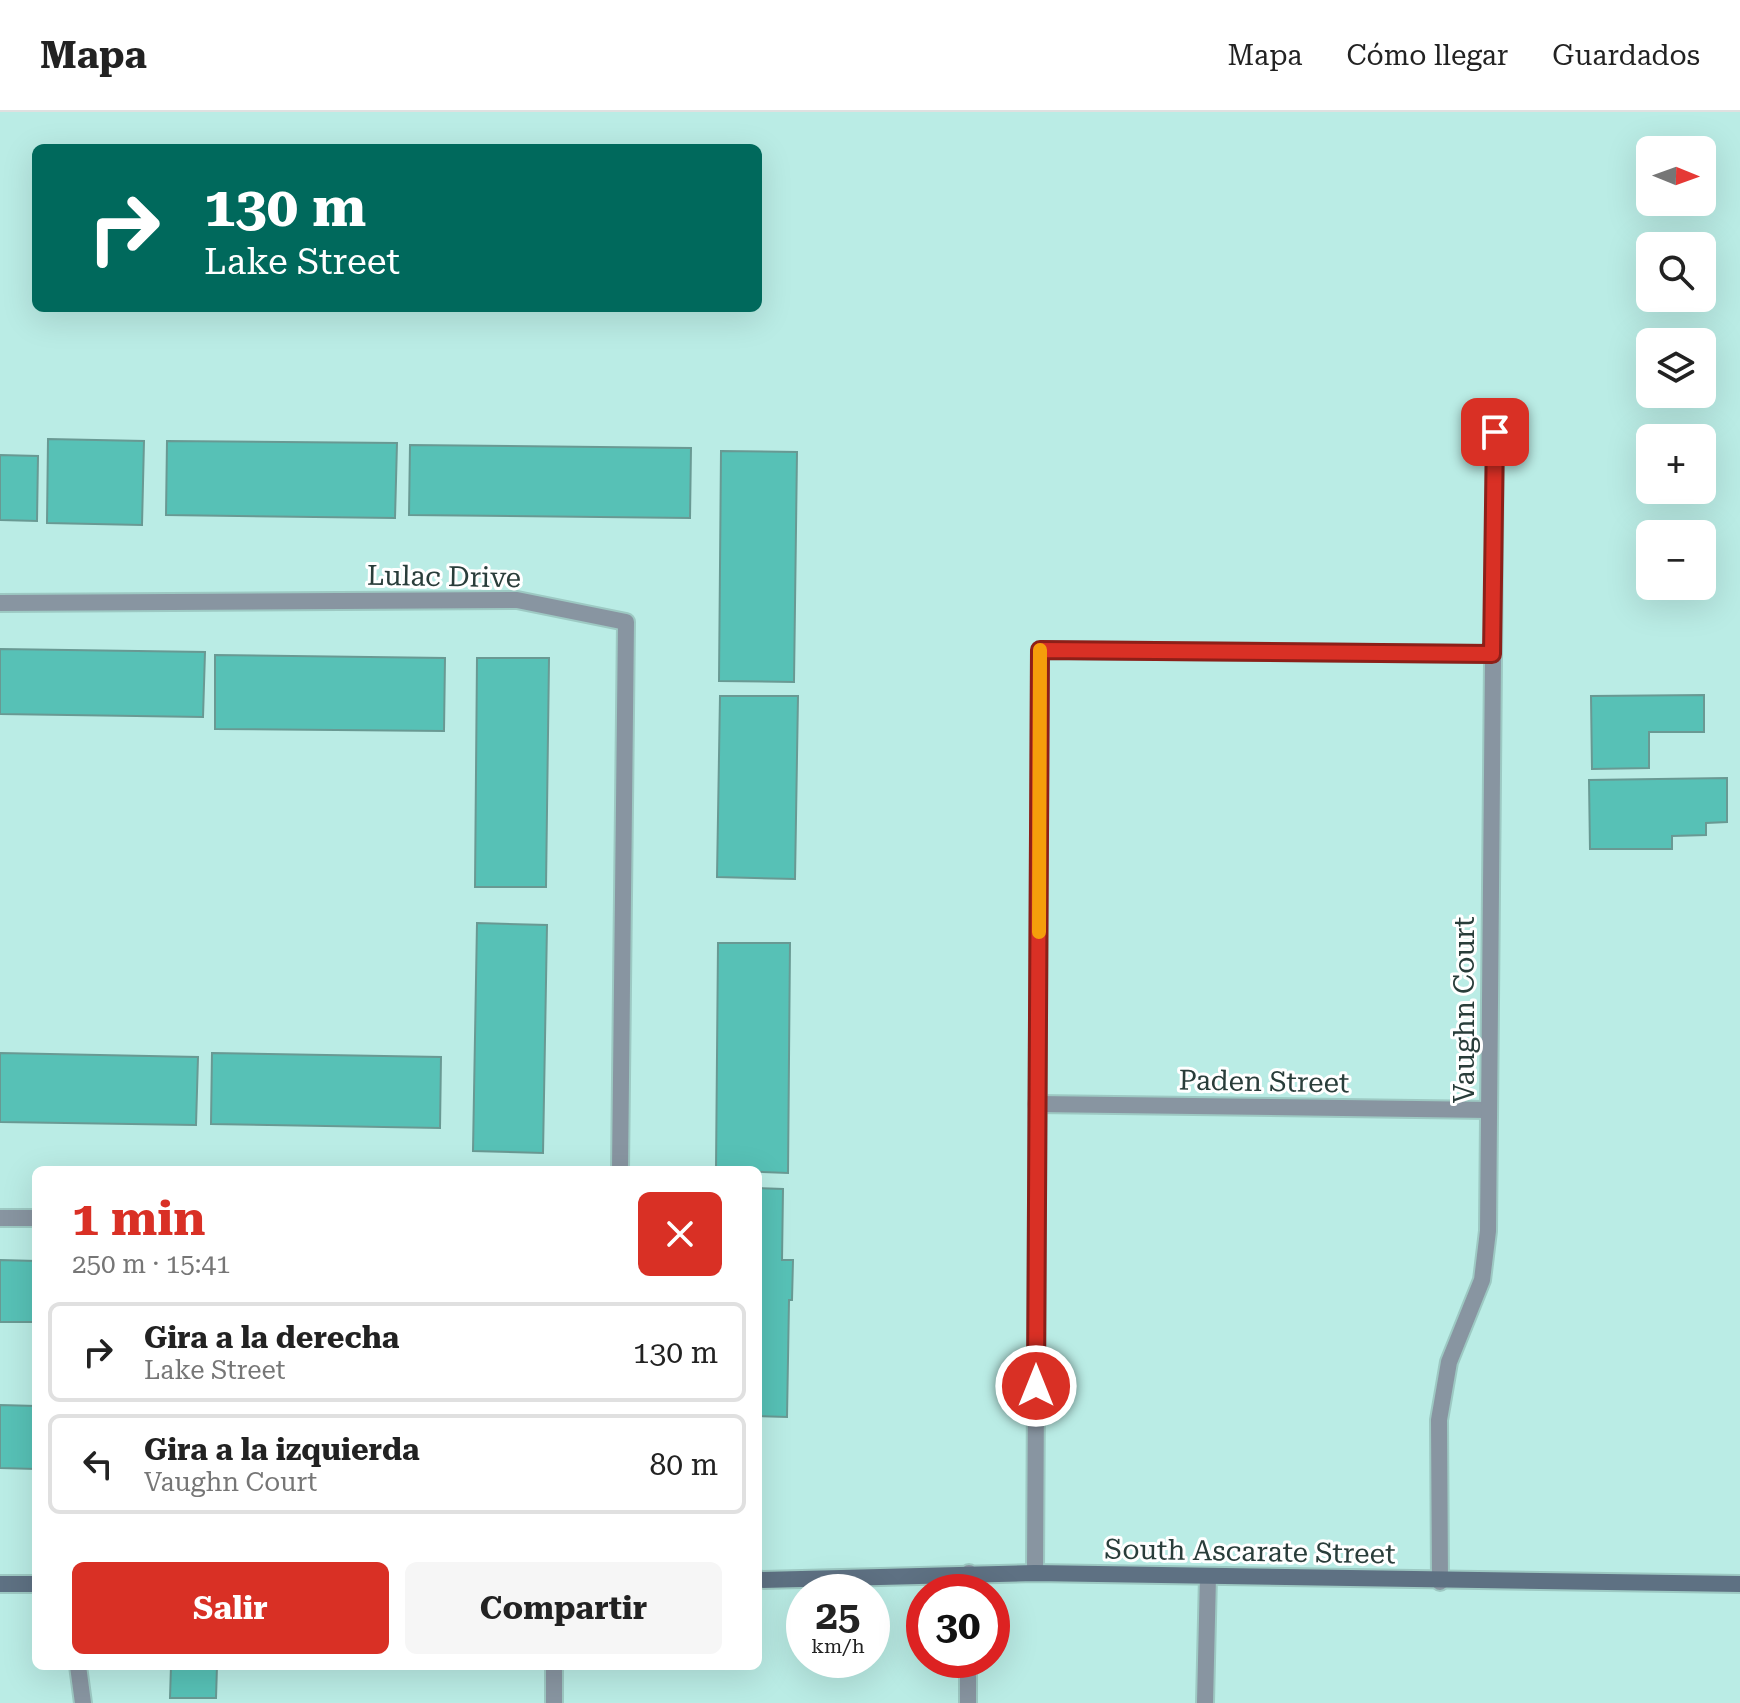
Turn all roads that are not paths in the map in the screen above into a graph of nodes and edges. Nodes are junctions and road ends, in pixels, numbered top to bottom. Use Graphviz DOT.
graph roads {
  1 [pos="1495,432"];
  2 [pos="0,603"];
  3 [pos="1492,654"];
  4 [pos="1037,1104"];
  5 [pos="1489,1110"];
  6 [pos="620,1166"];
  7 [pos="0,1218"];
  8 [pos="32,1218"];
  9 [pos="969,1573"];
  10 [pos="1035,1573"];
  11 [pos="1208,1576"];
  12 [pos="762,1580"];
  13 [pos="1440,1582"];
  14 [pos="0,1584"];
  15 [pos="32,1584"];
  16 [pos="1740,1584"];
  17 [pos="79,1670"];
  18 [pos="554,1670"];
  19 [pos="968,1678"];
  20 [pos="83,1703"];
  21 [pos="554,1703"];
  22 [pos="968,1703"];
  23 [pos="1205,1703"];
  1 -- 3 [label="street, Vaughn Court"];
  2 -- 6 [label="street, Lulac Drive"];
  3 -- 4 [label="street"];
  3 -- 5 [label="street, Vaughn Court"];
  4 -- 5 [label="street, Paden Street"];
  4 -- 10 [label="street"];
  5 -- 13 [label="street, Vaughn Court"];
  7 -- 8 [label="street"];
  9 -- 10 [label="street, South Ascarate Street"];
  9 -- 12 [label="street, South Ascarate Street"];
  10 -- 11 [label="street, South Ascarate Street"];
  11 -- 13 [label="street, South Ascarate Street"];
  11 -- 23 [label="street"];
  13 -- 16 [label="street, South Ascarate Street"];
  14 -- 15 [label="street"];
  17 -- 20 [label="street"];
  18 -- 21 [label="street"];
  19 -- 22 [label="street"];
}
